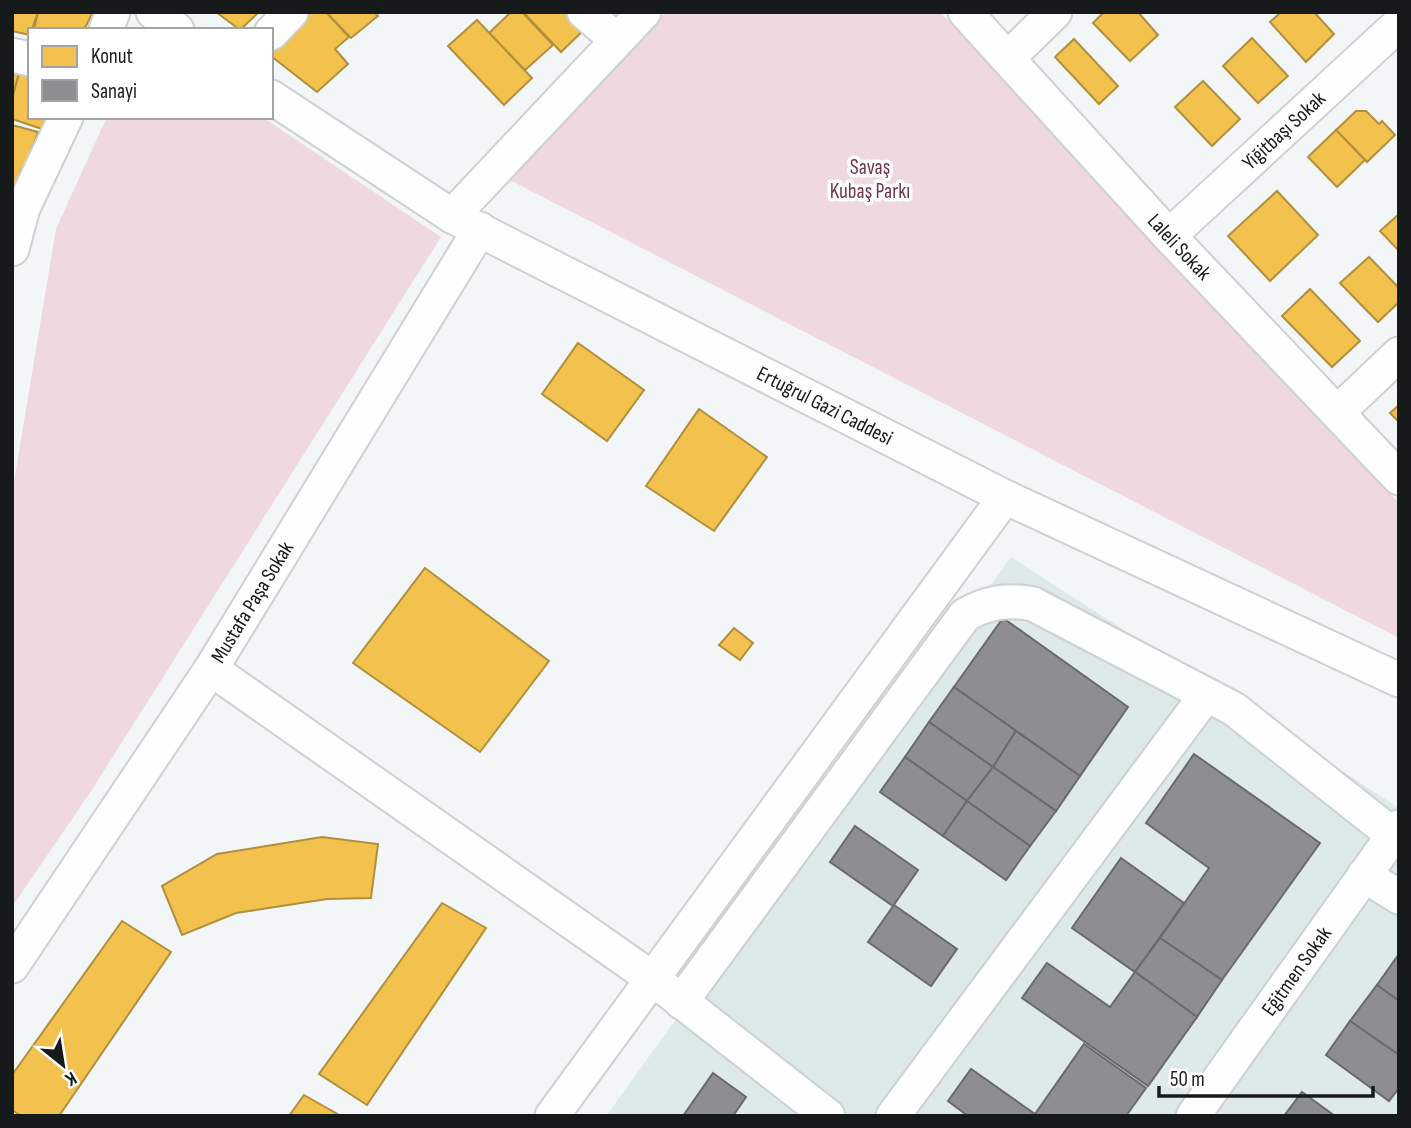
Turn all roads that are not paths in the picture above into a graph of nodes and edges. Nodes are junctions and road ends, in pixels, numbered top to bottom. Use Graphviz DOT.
graph roads {
  1 [pos="153,12"];
  2 [pos="291,12"];
  3 [pos="584,12"];
  4 [pos="644,12"];
  5 [pos="965,12"];
  6 [pos="1055,12"];
  7 [pos="1399,24"];
  8 [pos="174,28"];
  9 [pos="273,31"];
  10 [pos="617,40"];
  11 [pos="1008,58"];
  12 [pos="273,98"];
  13 [pos="65,119"];
  14 [pos="18,206"];
  15 [pos="466,223"];
  16 [pos="1169,236"];
  17 [pos="12,249"];
  18 [pos="1399,354"];
  19 [pos="1338,412"];
  20 [pos="1399,478"];
  21 [pos="1005,497"];
  22 [pos="211,669"];
  23 [pos="1399,680"];
  24 [pos="1206,695"];
  25 [pos="1396,831"];
  26 [pos="1364,875"];
  27 [pos="1399,897"];
  28 [pos="12,966"];
  29 [pos="653,979"];
  30 [pos="681,1002"];
  31 [pos="552,1116"];
  32 [pos="828,1116"];
  33 [pos="893,1116"];
  34 [pos="1194,1116"];
  1 -- 8 [label="street"];
  2 -- 9 [label="street"];
  3 -- 10 [label="street"];
  4 -- 10 [label="street, Mustafa Paşa Sokak"];
  5 -- 11 [label="street, Laleli Sokak"];
  6 -- 11 [label="street"];
  7 -- 16 [label="street, Yiğitbaşı Sokak"];
  10 -- 15 [label="street, Mustafa Paşa Sokak"];
  11 -- 16 [label="street, Laleli Sokak"];
  12 -- 15 [label="street, Ertuğrul Gazi Caddesi"];
  13 -- 14 [label="street"];
  14 -- 17 [label="street"];
  15 -- 21 [label="street, Ertuğrul Gazi Caddesi"];
  15 -- 22 [label="street, Mustafa Paşa Sokak"];
  16 -- 19 [label="street, Laleli Sokak"];
  18 -- 19 [label="street"];
  19 -- 20 [label="street, Laleli Sokak"];
  21 -- 23 [label="street, Ertuğrul Gazi Caddesi"];
  21 -- 29 [label="street"];
  22 -- 28 [label="street, Mustafa Paşa Sokak"];
  22 -- 29 [label="street"];
  24 -- 25 [label="street"];
  24 -- 30 [label="street"];
  24 -- 33 [label="street"];
  25 -- 26 [label="street, Eğitmen Sokak"];
  26 -- 27 [label="street"];
  26 -- 34 [label="street, Eğitmen Sokak"];
  29 -- 30 [label="street"];
  29 -- 31 [label="street"];
  30 -- 32 [label="street"];
}
